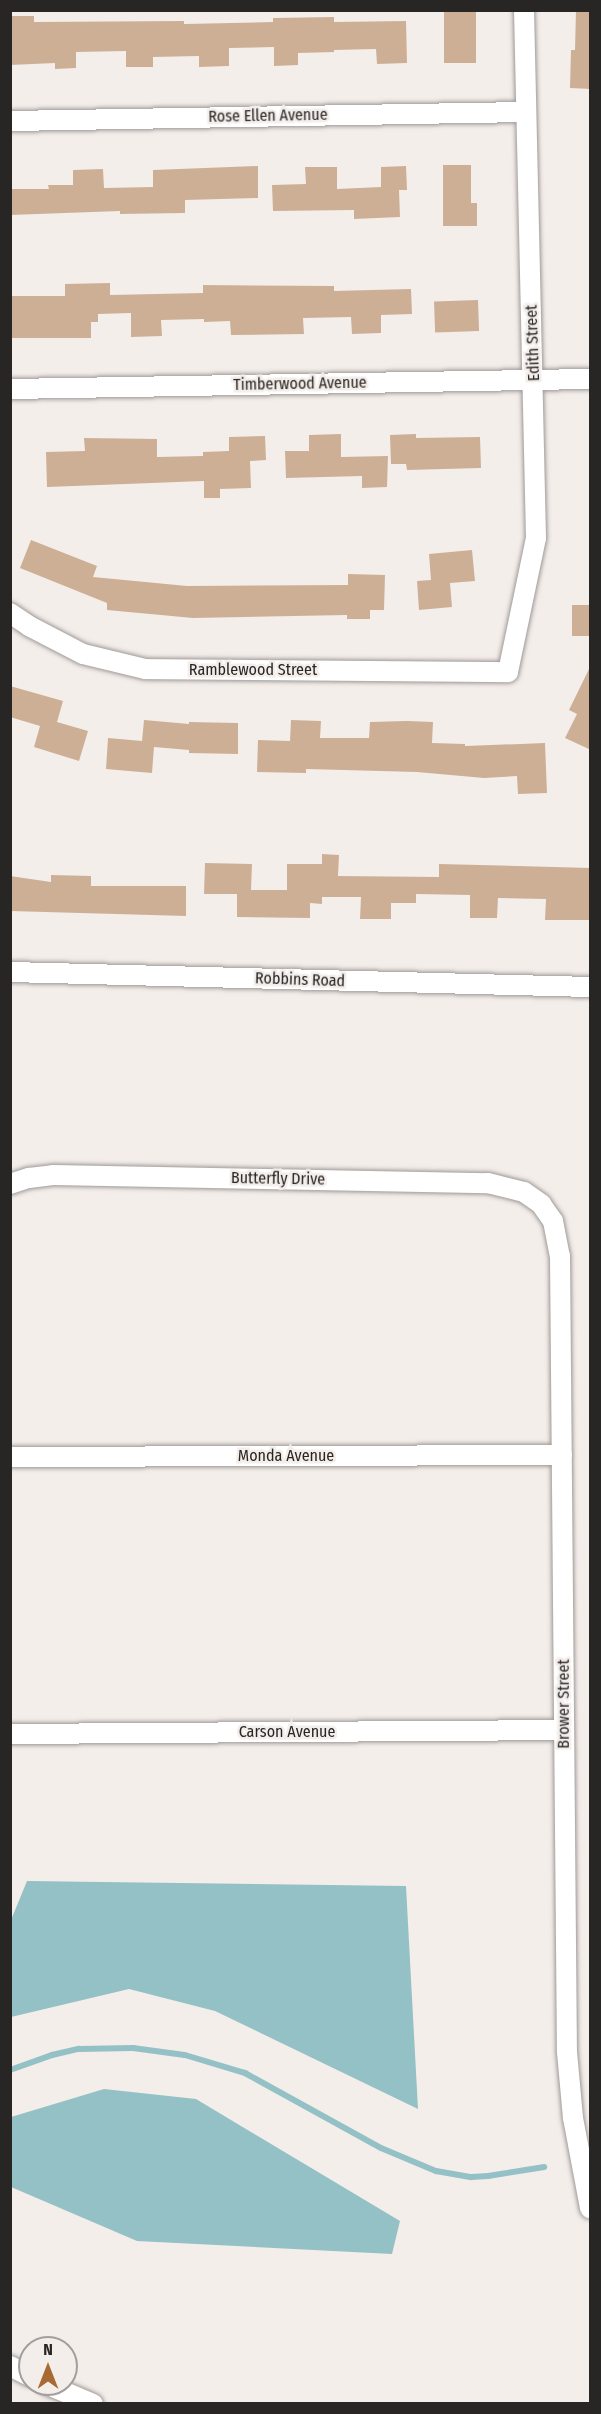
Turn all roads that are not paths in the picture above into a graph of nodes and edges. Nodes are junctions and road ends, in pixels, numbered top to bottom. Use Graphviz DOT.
graph roads {
  1 [pos="524,10"];
  2 [pos="526,112"];
  3 [pos="10,121"];
  4 [pos="534,380"];
  5 [pos="591,380"];
  6 [pos="10,389"];
  7 [pos="10,613"];
  8 [pos="508,672"];
  9 [pos="10,972"];
  10 [pos="591,987"];
  11 [pos="10,1184"];
  12 [pos="541,1204"];
  13 [pos="562,1455"];
  14 [pos="10,1457"];
  15 [pos="564,1730"];
  16 [pos="10,1734"];
  17 [pos="591,2208"];
  18 [pos="76,2396"];
  19 [pos="93,2403"];
  1 -- 2 [label="street, Edith Street"];
  2 -- 3 [label="street, Rose Ellen Avenue"];
  2 -- 4 [label="street, Edith Street"];
  4 -- 5 [label="street, Timberwood Avenue"];
  4 -- 6 [label="street, Timberwood Avenue"];
  4 -- 8 [label="street, Edith Street"];
  7 -- 8 [label="street, Ramblewood Street"];
  9 -- 10 [label="street, Robbins Road"];
  11 -- 12 [label="street, Butterfly Drive"];
  12 -- 13 [label="street, Brower Street"];
  13 -- 14 [label="street, Monda Avenue"];
  13 -- 15 [label="street, Brower Street"];
  15 -- 16 [label="street, Carson Avenue"];
  15 -- 17 [label="street, Brower Street"];
  18 -- 19 [label="street"];
}
